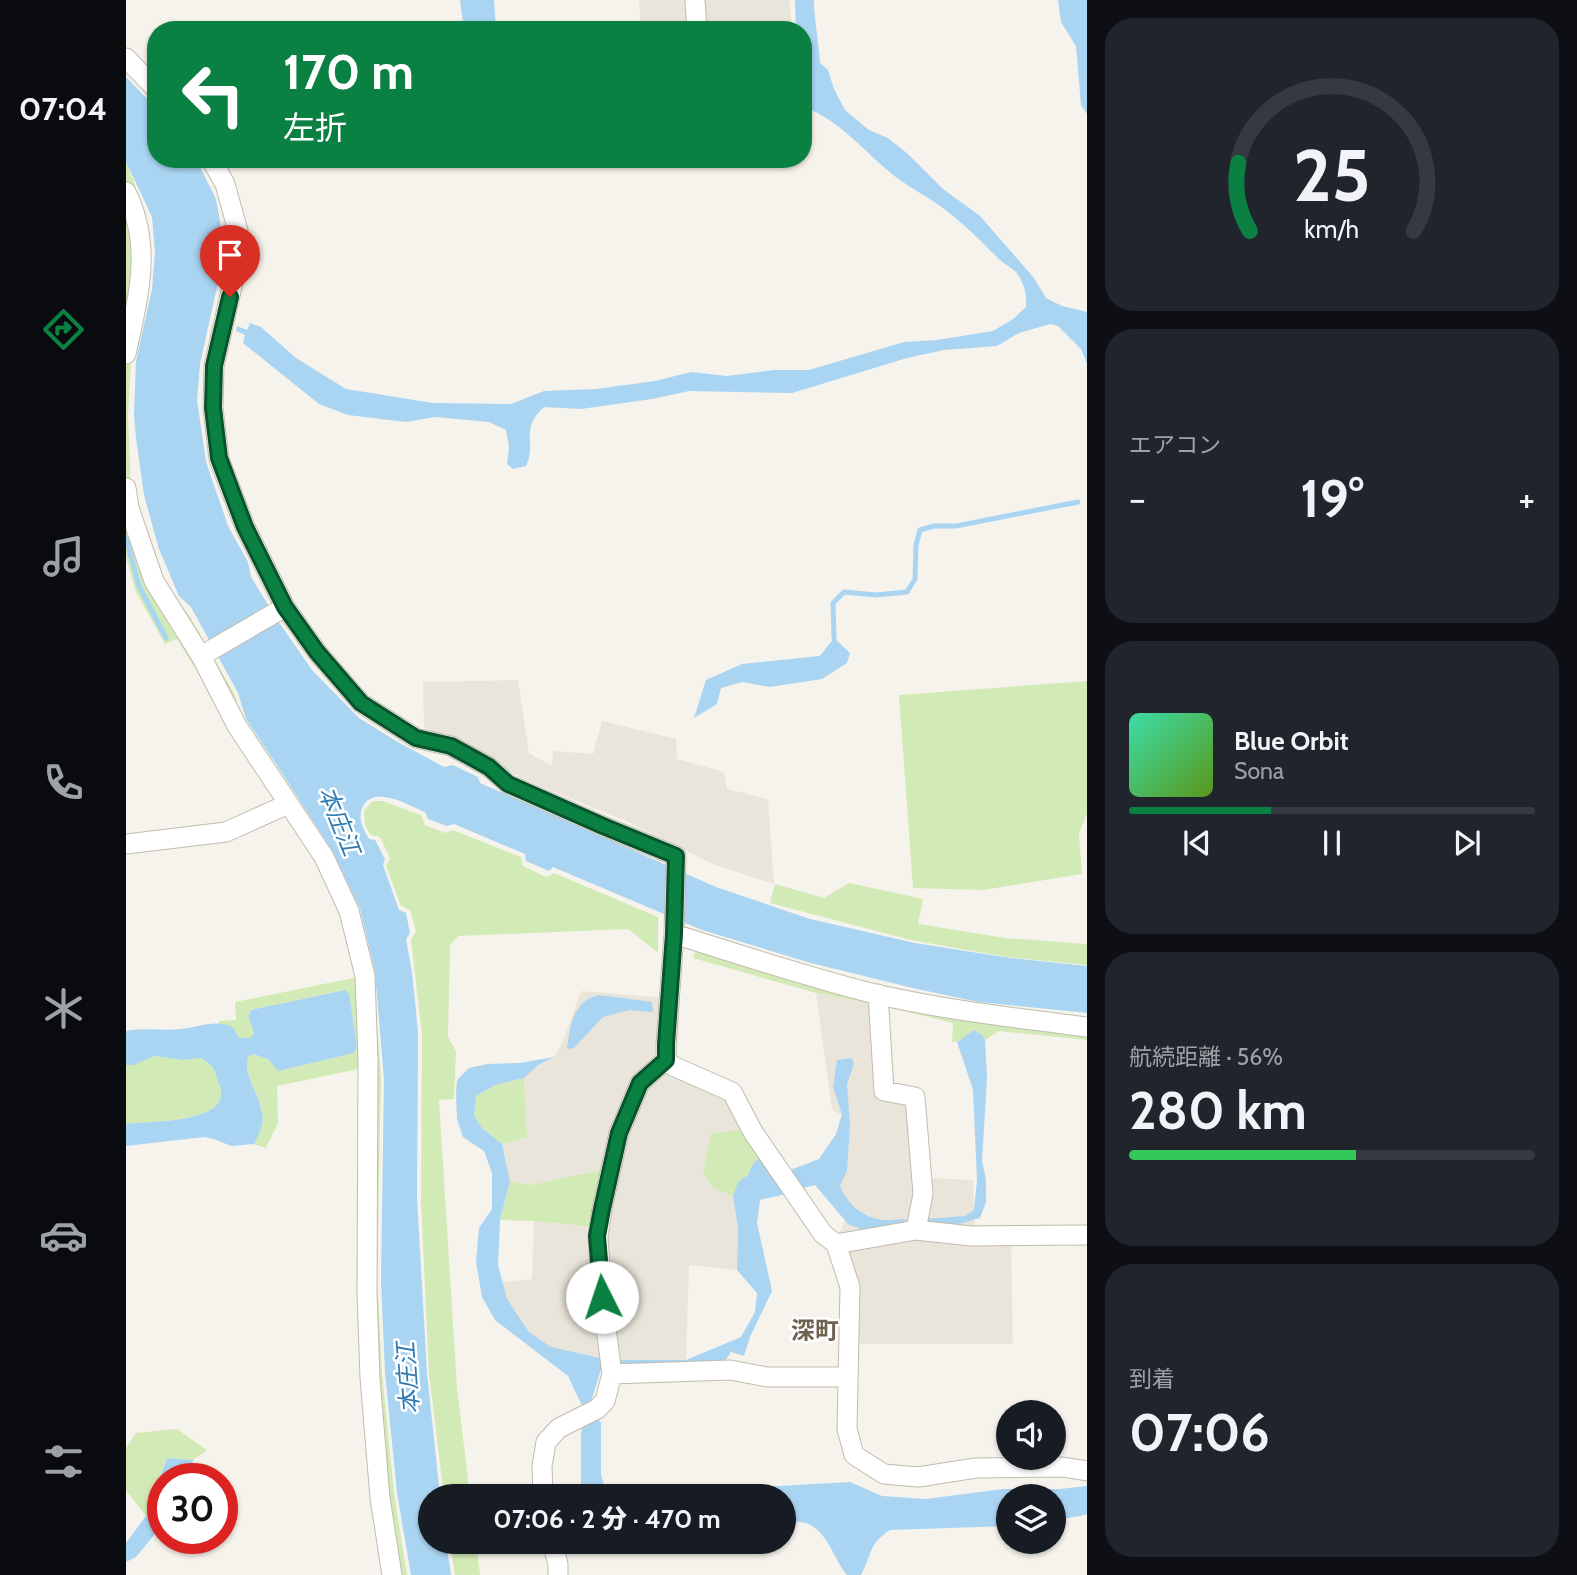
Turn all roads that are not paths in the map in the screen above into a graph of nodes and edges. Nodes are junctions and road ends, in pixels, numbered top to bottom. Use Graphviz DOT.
graph roads {
  1 [pos="695,0"];
  2 [pos="696,21"];
  3 [pos="126,58"];
  4 [pos="147,80"];
  5 [pos="216,168"];
  6 [pos="126,192"];
  7 [pos="126,354"];
  8 [pos="126,488"];
  9 [pos="285,607"];
  10 [pos="201,656"];
  11 [pos="288,804"];
  12 [pos="126,844"];
  13 [pos="674,934"];
  14 [pos="878,994"];
  15 [pos="1087,1027"];
  16 [pos="666,1060"];
  17 [pos="916,1230"];
  18 [pos="1087,1235"];
  19 [pos="836,1244"];
  20 [pos="612,1374"];
  21 [pos="848,1377"];
  22 [pos="1087,1471"];
  23 [pos="543,1484"];
  24 [pos="555,1554"];
  25 [pos="392,1575"];
  26 [pos="558,1575"];
  1 -- 2 [label="street"];
  3 -- 4 [label="street"];
  5 -- 9 [label="street"];
  6 -- 7 [label="street"];
  8 -- 10 [label="street"];
  9 -- 10 [label="street"];
  9 -- 13 [label="street"];
  10 -- 11 [label="street"];
  11 -- 12 [label="street"];
  11 -- 25 [label="street"];
  13 -- 14 [label="street"];
  13 -- 16 [label="street"];
  14 -- 15 [label="street"];
  14 -- 17 [label="street"];
  16 -- 19 [label="street"];
  16 -- 20 [label="street"];
  17 -- 18 [label="street"];
  17 -- 19 [label="street"];
  19 -- 21 [label="street"];
  20 -- 21 [label="street"];
  20 -- 23 [label="street"];
  21 -- 22 [label="street"];
  24 -- 26 [label="street"];
}
